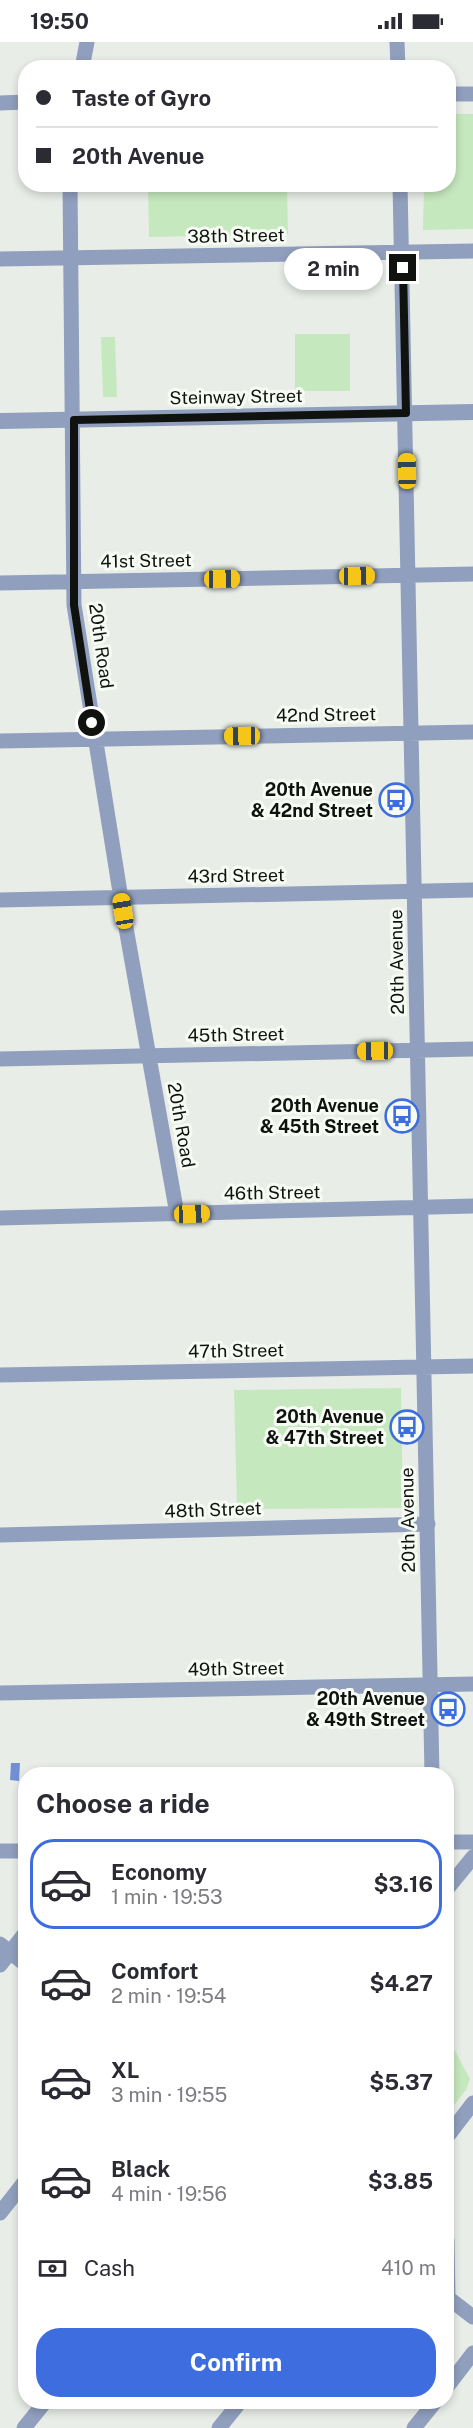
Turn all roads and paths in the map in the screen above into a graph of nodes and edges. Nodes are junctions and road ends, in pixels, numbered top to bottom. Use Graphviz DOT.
graph roads {
  1 [pos="87,42"];
  2 [pos="397,42"];
  3 [pos="84,60"];
  4 [pos="398,60"];
  5 [pos="456,94"];
  6 [pos="473,94"];
  7 [pos="18,102"];
  8 [pos="0,103"];
  9 [pos="70,192"];
  10 [pos="400,192"];
  11 [pos="473,251"];
  12 [pos="402,252"];
  13 [pos="0,259"];
  14 [pos="71,259"];
  15 [pos="473,412"];
  16 [pos="406,413"];
  17 [pos="74,420"];
  18 [pos="0,421"];
  19 [pos="473,574"];
  20 [pos="409,575"];
  21 [pos="74,582"];
  22 [pos="0,583"];
  23 [pos="412,732"];
  24 [pos="473,732"];
  25 [pos="95,739"];
  26 [pos="0,741"];
  27 [pos="473,890"];
  28 [pos="415,891"];
  29 [pos="121,898"];
  30 [pos="0,900"];
  31 [pos="473,1049"];
  32 [pos="418,1050"];
  33 [pos="149,1056"];
  34 [pos="0,1059"];
  35 [pos="473,1206"];
  36 [pos="421,1209"];
  37 [pos="177,1215"];
  38 [pos="0,1218"];
  39 [pos="473,1366"];
  40 [pos="424,1367"];
  41 [pos="0,1375"];
  42 [pos="428,1524"];
  43 [pos="0,1534"];
  44 [pos="473,1684"];
  45 [pos="430,1685"];
  46 [pos="0,1693"];
  47 [pos="432,1767"];
  48 [pos="454,1842"];
  49 [pos="473,1842"];
  50 [pos="0,1851"];
  51 [pos="18,1851"];
  52 [pos="473,1857"];
  53 [pos="454,1880"];
  54 [pos="18,1938"];
  55 [pos="5,1948"];
  56 [pos="18,1959"];
  57 [pos="0,1965"];
  58 [pos="473,2103"];
  59 [pos="454,2128"];
  60 [pos="18,2190"];
  61 [pos="0,2213"];
  62 [pos="454,2302"];
  63 [pos="473,2317"];
  64 [pos="473,2353"];
  65 [pos="454,2377"];
  66 [pos="39,2409"];
  67 [pos="234,2409"];
  68 [pos="429,2409"];
  69 [pos="24,2428"];
  70 [pos="219,2428"];
  71 [pos="414,2428"];
  1 -- 3 [label="street"];
  2 -- 4 [label="street"];
  5 -- 6 [label="street"];
  7 -- 8 [label="street"];
  9 -- 14 [label="street, 20th Road"];
  10 -- 12 [label="street, 20th Avenue"];
  11 -- 12 [label="street, 38th Street"];
  12 -- 14 [label="street, 38th Street"];
  12 -- 16 [label="street, 20th Avenue"];
  13 -- 14 [label="street, 38th Street"];
  14 -- 17 [label="street, 20th Road"];
  15 -- 16 [label="street, Steinway Street"];
  16 -- 17 [label="street, Steinway Street"];
  16 -- 20 [label="street, 20th Avenue"];
  17 -- 18 [label="street, Steinway Street"];
  17 -- 21 [label="street, 20th Road"];
  19 -- 20 [label="street, 41st Street"];
  20 -- 21 [label="street, 41st Street"];
  20 -- 23 [label="street, 20th Avenue"];
  21 -- 22 [label="street, 41st Street"];
  21 -- 25 [label="street, 20th Road"];
  23 -- 24 [label="street, 42nd Street"];
  23 -- 25 [label="street, 42nd Street"];
  23 -- 28 [label="street, 20th Avenue"];
  25 -- 26 [label="street, 42nd Street"];
  25 -- 29 [label="street, 20th Road"];
  27 -- 28 [label="street, 43rd Street"];
  28 -- 29 [label="street, 43rd Street"];
  28 -- 32 [label="street, 20th Avenue"];
  29 -- 30 [label="street, 43rd Street"];
  29 -- 33 [label="street, 20th Road"];
  31 -- 32 [label="street, 45th Street"];
  32 -- 33 [label="street, 45th Street"];
  32 -- 36 [label="street, 20th Avenue"];
  33 -- 34 [label="street, 45th Street"];
  33 -- 37 [label="street, 20th Road"];
  35 -- 36 [label="street, 46th Street"];
  36 -- 37 [label="street, 46th Street"];
  36 -- 40 [label="street, 20th Avenue"];
  37 -- 38 [label="street, 46th Street"];
  39 -- 40 [label="street, 47th Street"];
  40 -- 41 [label="street, 47th Street"];
  40 -- 42 [label="street, 20th Avenue"];
  42 -- 43 [label="street, 48th Street"];
  42 -- 45 [label="street, 20th Avenue"];
  44 -- 45 [label="street, 49th Street"];
  45 -- 46 [label="street, 49th Street"];
  45 -- 47 [label="street, 20th Avenue"];
  48 -- 49 [label="street"];
  50 -- 51 [label="street"];
  52 -- 53 [label="street"];
  54 -- 55 [label="street"];
  55 -- 56 [label="street"];
  55 -- 57 [label="street"];
  58 -- 59 [label="street"];
  60 -- 61 [label="street"];
  62 -- 63 [label="street"];
  64 -- 65 [label="street"];
  66 -- 69 [label="street"];
  67 -- 70 [label="street"];
  68 -- 71 [label="street"];
}
